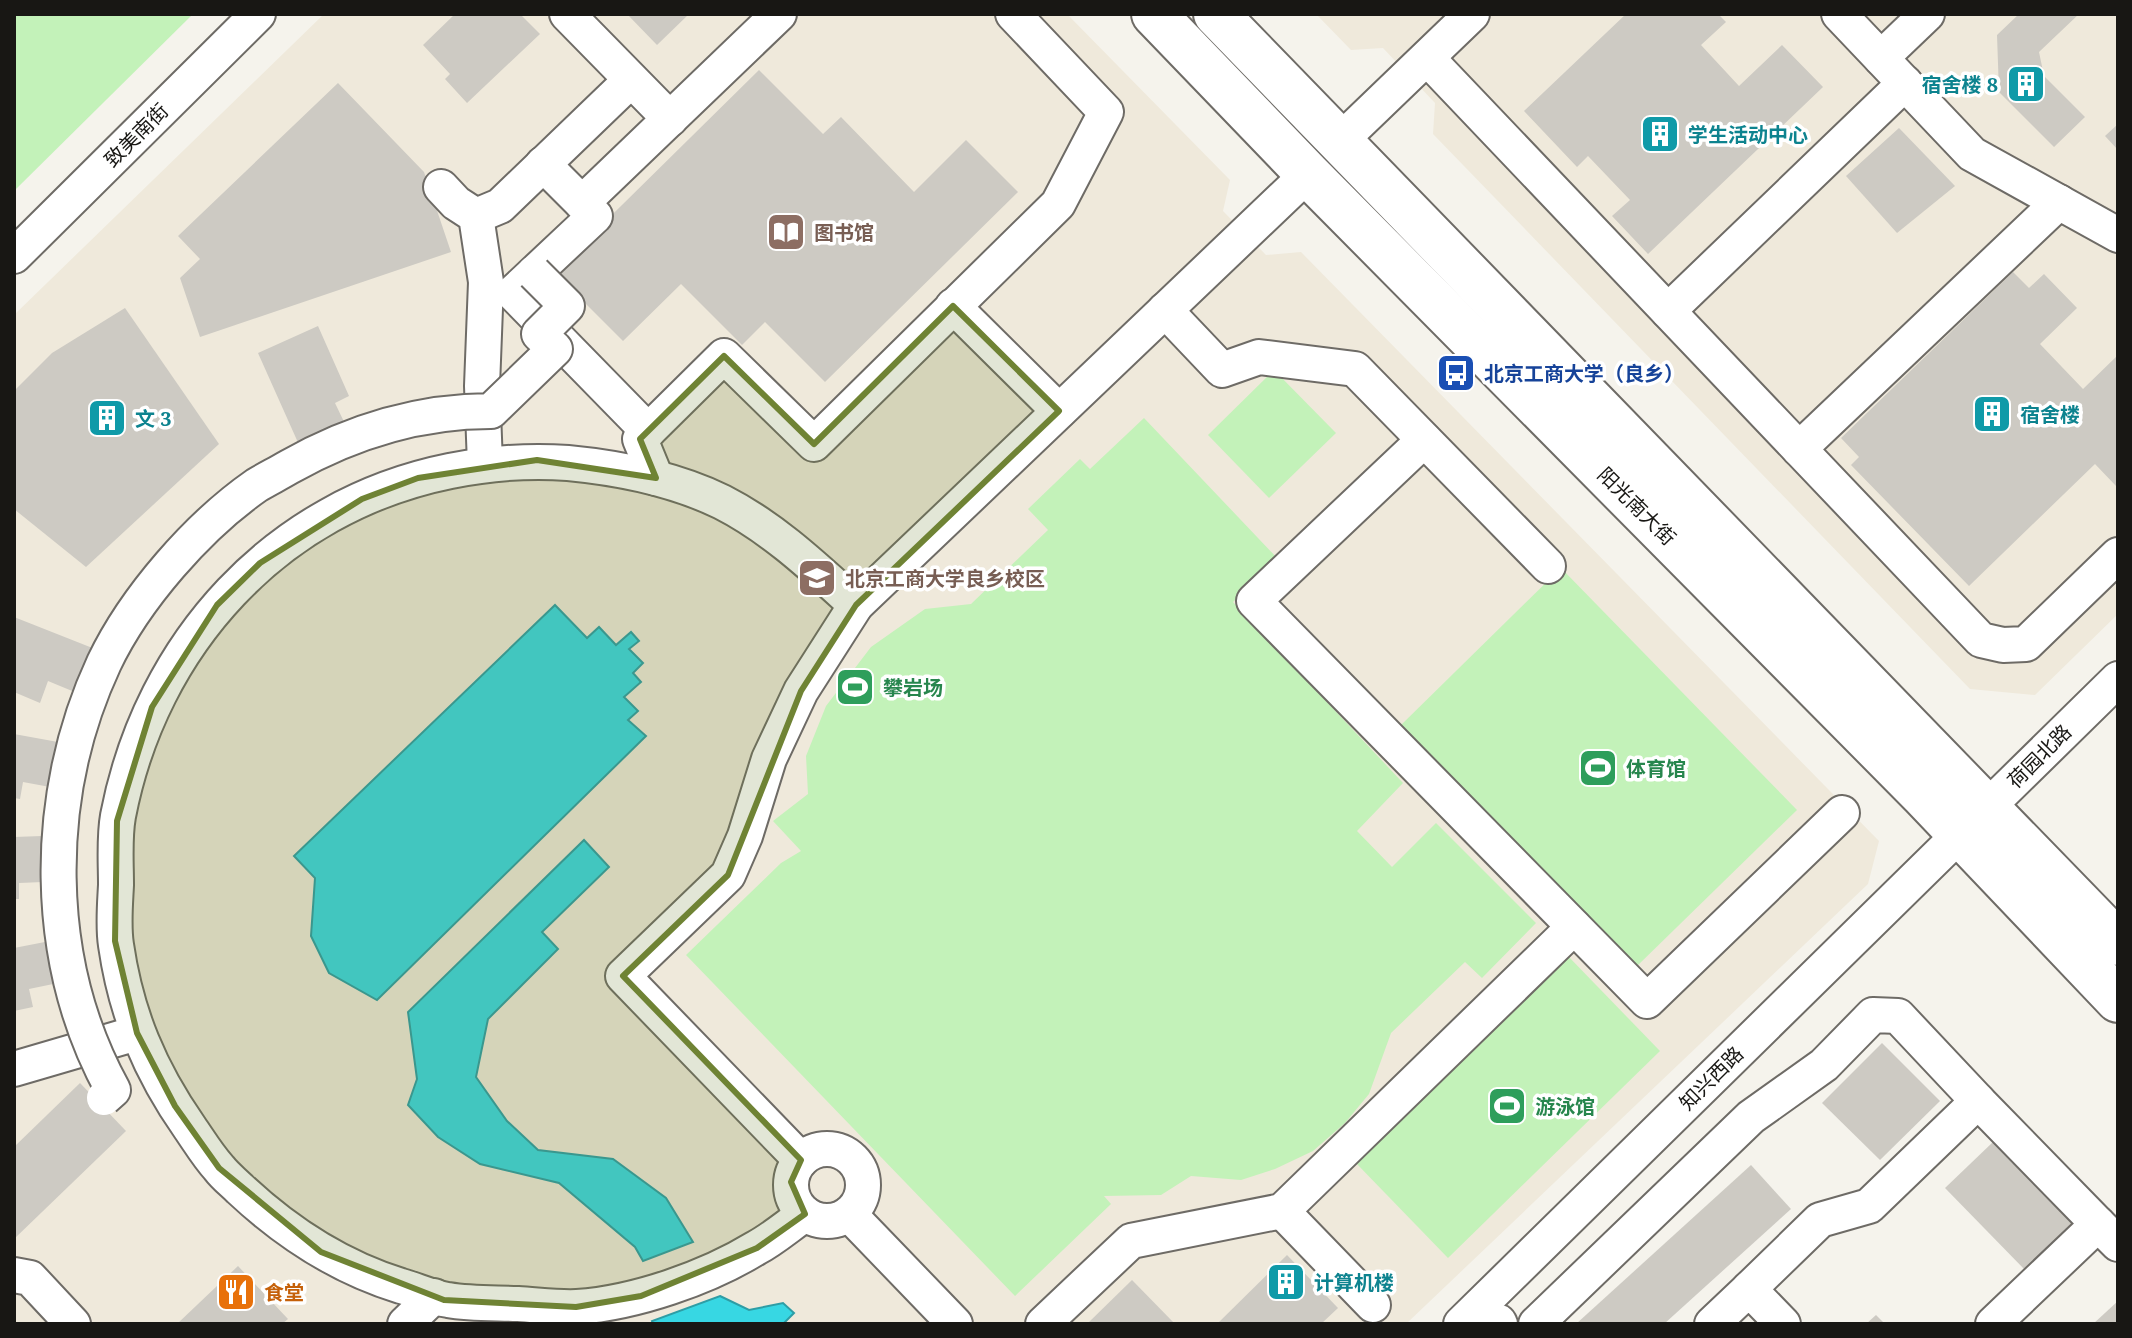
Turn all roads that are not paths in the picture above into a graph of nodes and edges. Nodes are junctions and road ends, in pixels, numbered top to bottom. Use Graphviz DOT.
graph roads {
  1 [pos="258,14"];
  2 [pos="567,14"];
  3 [pos="779,14"];
  4 [pos="1013,14"];
  5 [pos="1154,14"];
  6 [pos="1216,14"];
  7 [pos="1472,14"];
  8 [pos="1839,14"];
  9 [pos="1927,14"];
  10 [pos="1427,58"];
  11 [pos="1881,58"];
  12 [pos="631,80"];
  13 [pos="1905,83"];
  14 [pos="670,119"];
  15 [pos="1340,141"];
  16 [pos="543,164"];
  17 [pos="1308,174"];
  18 [pos="441,187"];
  19 [pos="2059,202"];
  20 [pos="582,203"];
  21 [pos="476,216"];
  22 [pos="2118,235"];
  23 [pos="14,256"];
  24 [pos="534,273"];
  25 [pos="953,306"];
  26 [pos="1165,310"];
  27 [pos="1668,311"];
  28 [pos="1059,411"];
  29 [pos="648,431"];
  30 [pos="1424,440"];
  31 [pos="1799,449"];
  32 [pos="485,464"];
  33 [pos="656,478"];
  34 [pos="2118,555"];
  35 [pos="1548,566"];
  36 [pos="856,605"];
  37 [pos="2118,679"];
  38 [pos="1842,813"];
  39 [pos="1974,820"];
  40 [pos="1574,927"];
  41 [pos="2118,943"];
  42 [pos="2118,1000"];
  43 [pos="137,1033"];
  44 [pos="14,1069"];
  45 [pos="104,1098"];
  46 [pos="1978,1101"];
  47 [pos="801,1160"];
  48 [pos="1282,1211"];
  49 [pos="805,1214"];
  50 [pos="849,1214"];
  51 [pos="2108,1234"];
  52 [pos="14,1275"];
  53 [pos="1749,1289"];
  54 [pos="434,1296"];
  55 [pos="1373,1305"];
  56 [pos="516,1314"];
  57 [pos="73,1324"];
  58 [pos="405,1324"];
  59 [pos="955,1324"];
  60 [pos="1043,1324"];
  61 [pos="1461,1324"];
  62 [pos="1536,1324"];
  63 [pos="1712,1324"];
  64 [pos="1783,1324"];
  65 [pos="1993,1324"];
  1 -- 23 [label="street, 致美南街"];
  2 -- 12 [label="street"];
  3 -- 14 [label="street"];
  4 -- 25 [label="street"];
  5 -- 17 [label="main road, 阳光南大街"];
  6 -- 15 [label="main road, 阳光南大街"];
  7 -- 10 [label="street"];
  8 -- 11 [label="street"];
  9 -- 11 [label="street"];
  10 -- 15 [label="street"];
  10 -- 27 [label="street"];
  11 -- 13 [label="street"];
  12 -- 14 [label="street"];
  12 -- 16 [label="street"];
  13 -- 19 [label="street"];
  13 -- 27 [label="street"];
  14 -- 20 [label="street"];
  15 -- 39 [label="main road, 阳光南大街"];
  16 -- 20 [label="street"];
  16 -- 21 [label="street"];
  17 -- 26 [label="street"];
  17 -- 39 [label="main road, 阳光南大街"];
  18 -- 21 [label="street"];
  19 -- 22 [label="street"];
  19 -- 31 [label="street"];
  20 -- 24 [label="street"];
  21 -- 32 [label="street"];
  24 -- 29 [label="street"];
  24 -- 45 [label="street, bridge"];
  25 -- 28 [label="street"];
  25 -- 29 [label="street"];
  26 -- 28 [label="street"];
  26 -- 30 [label="street"];
  27 -- 31 [label="street"];
  28 -- 36 [label="street"];
  29 -- 33 [label="street"];
  30 -- 35 [label="street"];
  30 -- 40 [label="street"];
  31 -- 34 [label="street"];
  32 -- 33 [label="street"];
  32 -- 43 [label="street"];
  33 -- 36 [label="street"];
  36 -- 47 [label="street"];
  37 -- 39 [label="street, 荷园北路"];
  38 -- 40 [label="street"];
  39 -- 41 [label="main road, 阳光南大街"];
  39 -- 42 [label="main road, 阳光南大街"];
  39 -- 61 [label="street, 知兴西路"];
  40 -- 48 [label="street"];
  43 -- 44 [label="street"];
  43 -- 54 [label="street"];
  46 -- 51 [label="street"];
  46 -- 53 [label="street"];
  46 -- 62 [label="street"];
  47 -- 49 [label="street"];
  47 -- 50 [label="street"];
  48 -- 55 [label="street"];
  48 -- 60 [label="street"];
  49 -- 50 [label="street"];
  49 -- 56 [label="street"];
  50 -- 59 [label="street"];
  51 -- 65 [label="street"];
  52 -- 57 [label="street"];
  53 -- 63 [label="street"];
  53 -- 64 [label="street"];
  54 -- 56 [label="street"];
  54 -- 58 [label="street"];
}
